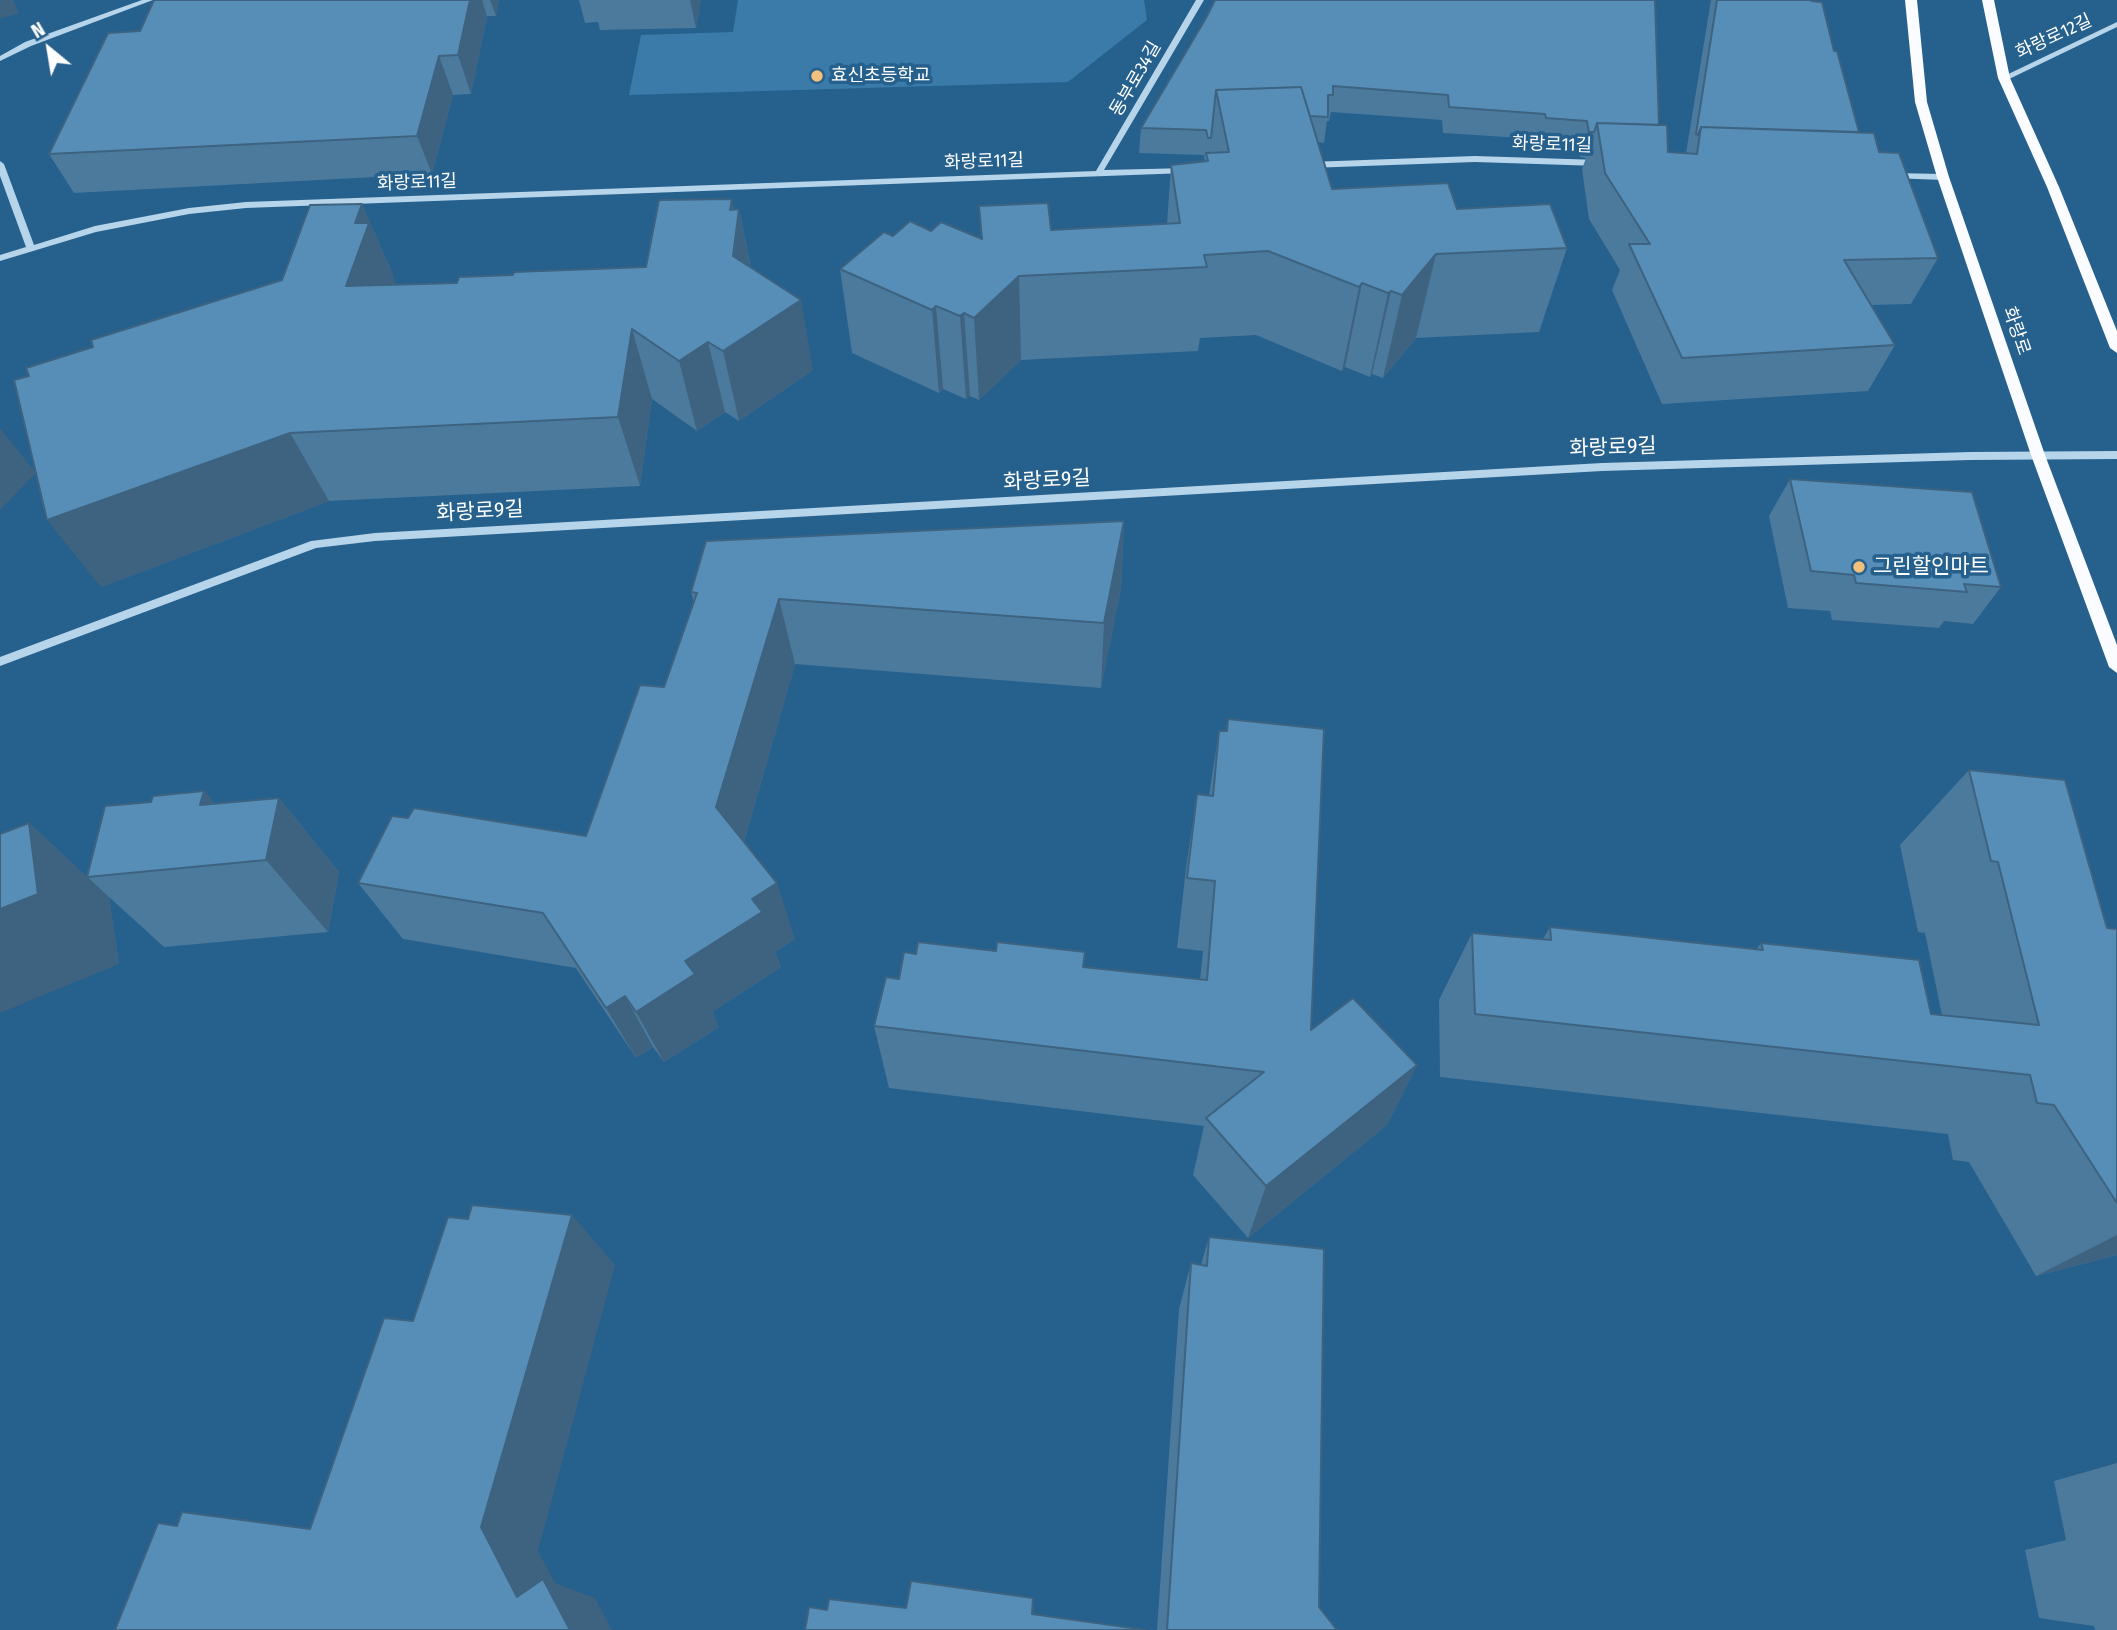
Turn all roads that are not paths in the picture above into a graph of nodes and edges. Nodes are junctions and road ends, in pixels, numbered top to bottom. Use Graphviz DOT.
graph roads {
  1 [pos="149,0"];
  2 [pos="1200,0"];
  3 [pos="1911,0"];
  4 [pos="1988,0"];
  5 [pos="2117,24"];
  6 [pos="0,59"];
  7 [pos="2004,78"];
  8 [pos="1605,163"];
  9 [pos="0,164"];
  10 [pos="1297,166"];
  11 [pos="1191,170"];
  12 [pos="1098,174"];
  13 [pos="1880,175"];
  14 [pos="1943,177"];
  15 [pos="31,248"];
  16 [pos="0,258"];
  17 [pos="2117,348"];
  18 [pos="2038,455"];
  19 [pos="2117,455"];
  20 [pos="0,662"];
  21 [pos="2117,667"];
  1 -- 6 [label="street"];
  2 -- 12 [label="street, 동부로34길"];
  3 -- 14 [label="main road, 화랑로"];
  4 -- 7 [label="main road"];
  5 -- 7 [label="street, 화랑로12길"];
  7 -- 17 [label="main road"];
  8 -- 10 [label="street, 화랑로11길"];
  9 -- 15 [label="street"];
  11 -- 12 [label="street, 화랑로11길"];
  12 -- 15 [label="street, 화랑로11길"];
  13 -- 14 [label="street"];
  14 -- 18 [label="main road, 화랑로"];
  15 -- 16 [label="street, 화랑로11길"];
  18 -- 19 [label="street, 화랑로9길"];
  18 -- 20 [label="street, 화랑로9길"];
  18 -- 21 [label="main road, 화랑로"];
}
